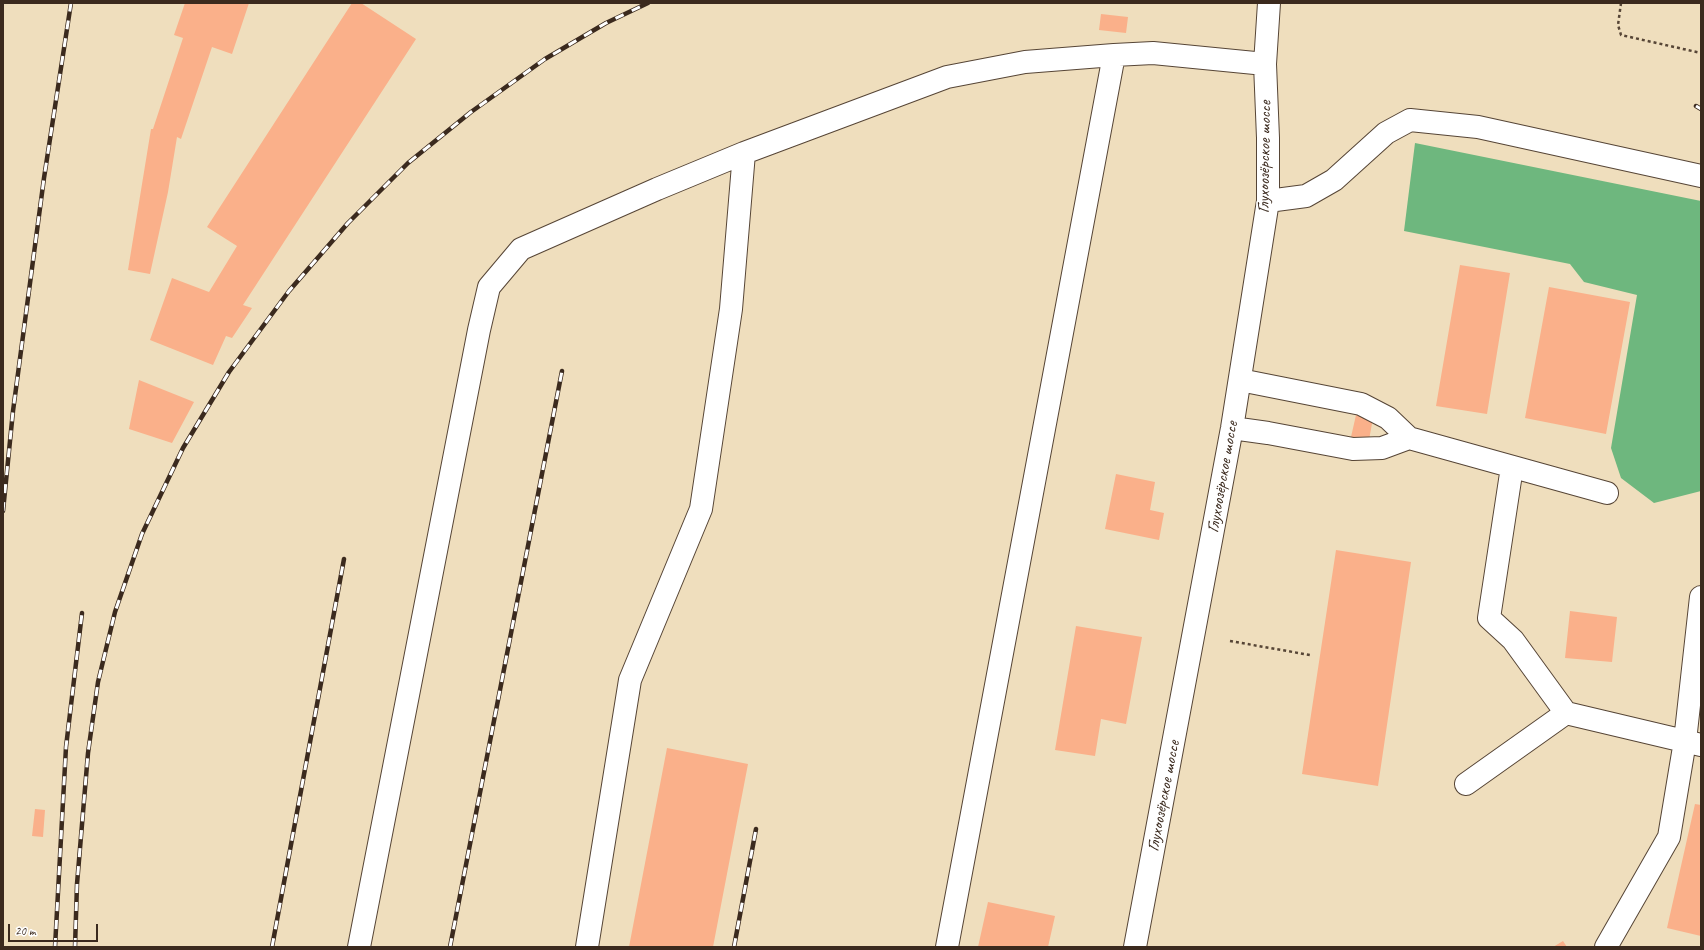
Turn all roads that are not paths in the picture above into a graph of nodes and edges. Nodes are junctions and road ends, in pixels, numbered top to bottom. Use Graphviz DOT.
graph roads {
  1 [pos="1269,3"];
  2 [pos="1114,55"];
  3 [pos="1265,64"];
  4 [pos="744,153"];
  5 [pos="1701,176"];
  6 [pos="1268,201"];
  7 [pos="1240,380"];
  8 [pos="1232,428"];
  9 [pos="1410,438"];
  10 [pos="1512,467"];
  11 [pos="1607,494"];
  12 [pos="1701,597"];
  13 [pos="1566,713"];
  14 [pos="1693,743"];
  15 [pos="1466,784"];
  16 [pos="359,947"];
  17 [pos="587,947"];
  18 [pos="947,947"];
  19 [pos="1135,947"];
  20 [pos="1606,947"];
  1 -- 3 [label="street, Глухоозёрское шоссе"];
  2 -- 3 [label="street"];
  2 -- 4 [label="street"];
  2 -- 18 [label="street"];
  3 -- 6 [label="street, Глухоозёрское шоссе"];
  4 -- 16 [label="street"];
  4 -- 17 [label="street"];
  5 -- 6 [label="street"];
  6 -- 7 [label="street, Глухоозёрское шоссе"];
  7 -- 8 [label="street, Глухоозёрское шоссе"];
  7 -- 9 [label="street"];
  8 -- 9 [label="street"];
  8 -- 19 [label="street, Глухоозёрское шоссе"];
  9 -- 10 [label="street"];
  10 -- 11 [label="street"];
  10 -- 13 [label="street"];
  12 -- 14 [label="street"];
  13 -- 14 [label="street"];
  13 -- 15 [label="street"];
  14 -- 20 [label="street"];
}
